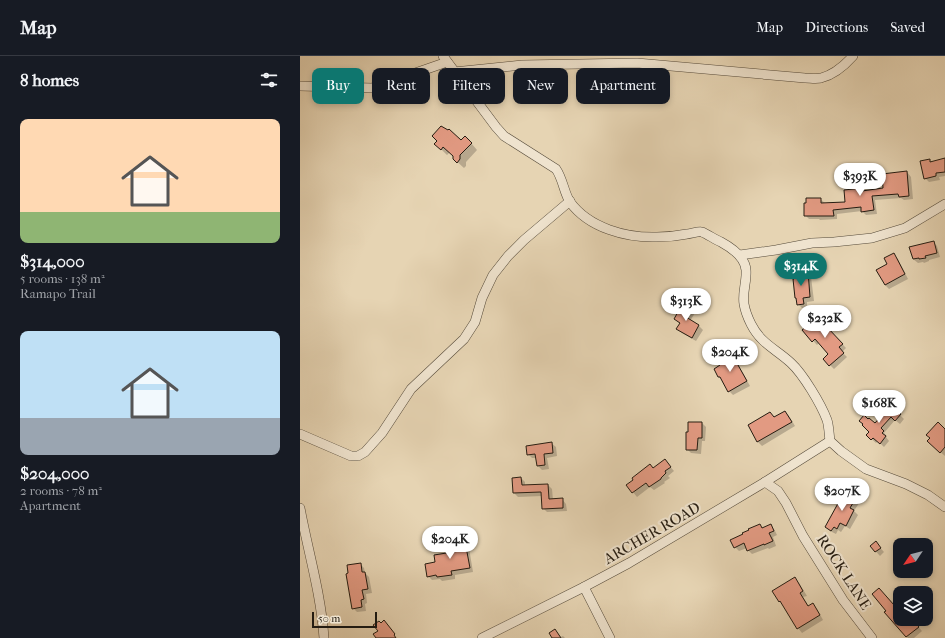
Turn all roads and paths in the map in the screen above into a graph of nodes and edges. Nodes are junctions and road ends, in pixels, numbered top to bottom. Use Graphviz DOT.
graph roads {
  1 [pos="853,56"];
  2 [pos="445,59"];
  3 [pos="451,68"];
  4 [pos="493,68"];
  5 [pos="300,86"];
  6 [pos="478,104"];
  7 [pos="570,201"];
  8 [pos="945,204"];
  9 [pos="740,255"];
  10 [pos="300,434"];
  11 [pos="830,441"];
  12 [pos="765,482"];
  13 [pos="945,507"];
  14 [pos="300,508"];
  15 [pos="303,539"];
  16 [pos="584,587"];
  17 [pos="324,638"];
  18 [pos="482,638"];
  19 [pos="610,638"];
  20 [pos="872,638"];
  1 -- 4 [label="street"];
  2 -- 3 [label="street"];
  2 -- 5 [label="street"];
  6 -- 7 [label="street"];
  7 -- 9 [label="street"];
  7 -- 10 [label="street"];
  8 -- 9 [label="street"];
  9 -- 11 [label="street"];
  11 -- 12 [label="street, ARCHER ROAD"];
  11 -- 13 [label="street"];
  12 -- 16 [label="street, ARCHER ROAD"];
  12 -- 20 [label="street, ROCK LANE"];
  14 -- 15 [label="street"];
  15 -- 17 [label="street"];
  16 -- 18 [label="street, ARCHER ROAD"];
  16 -- 19 [label="street"];
}
